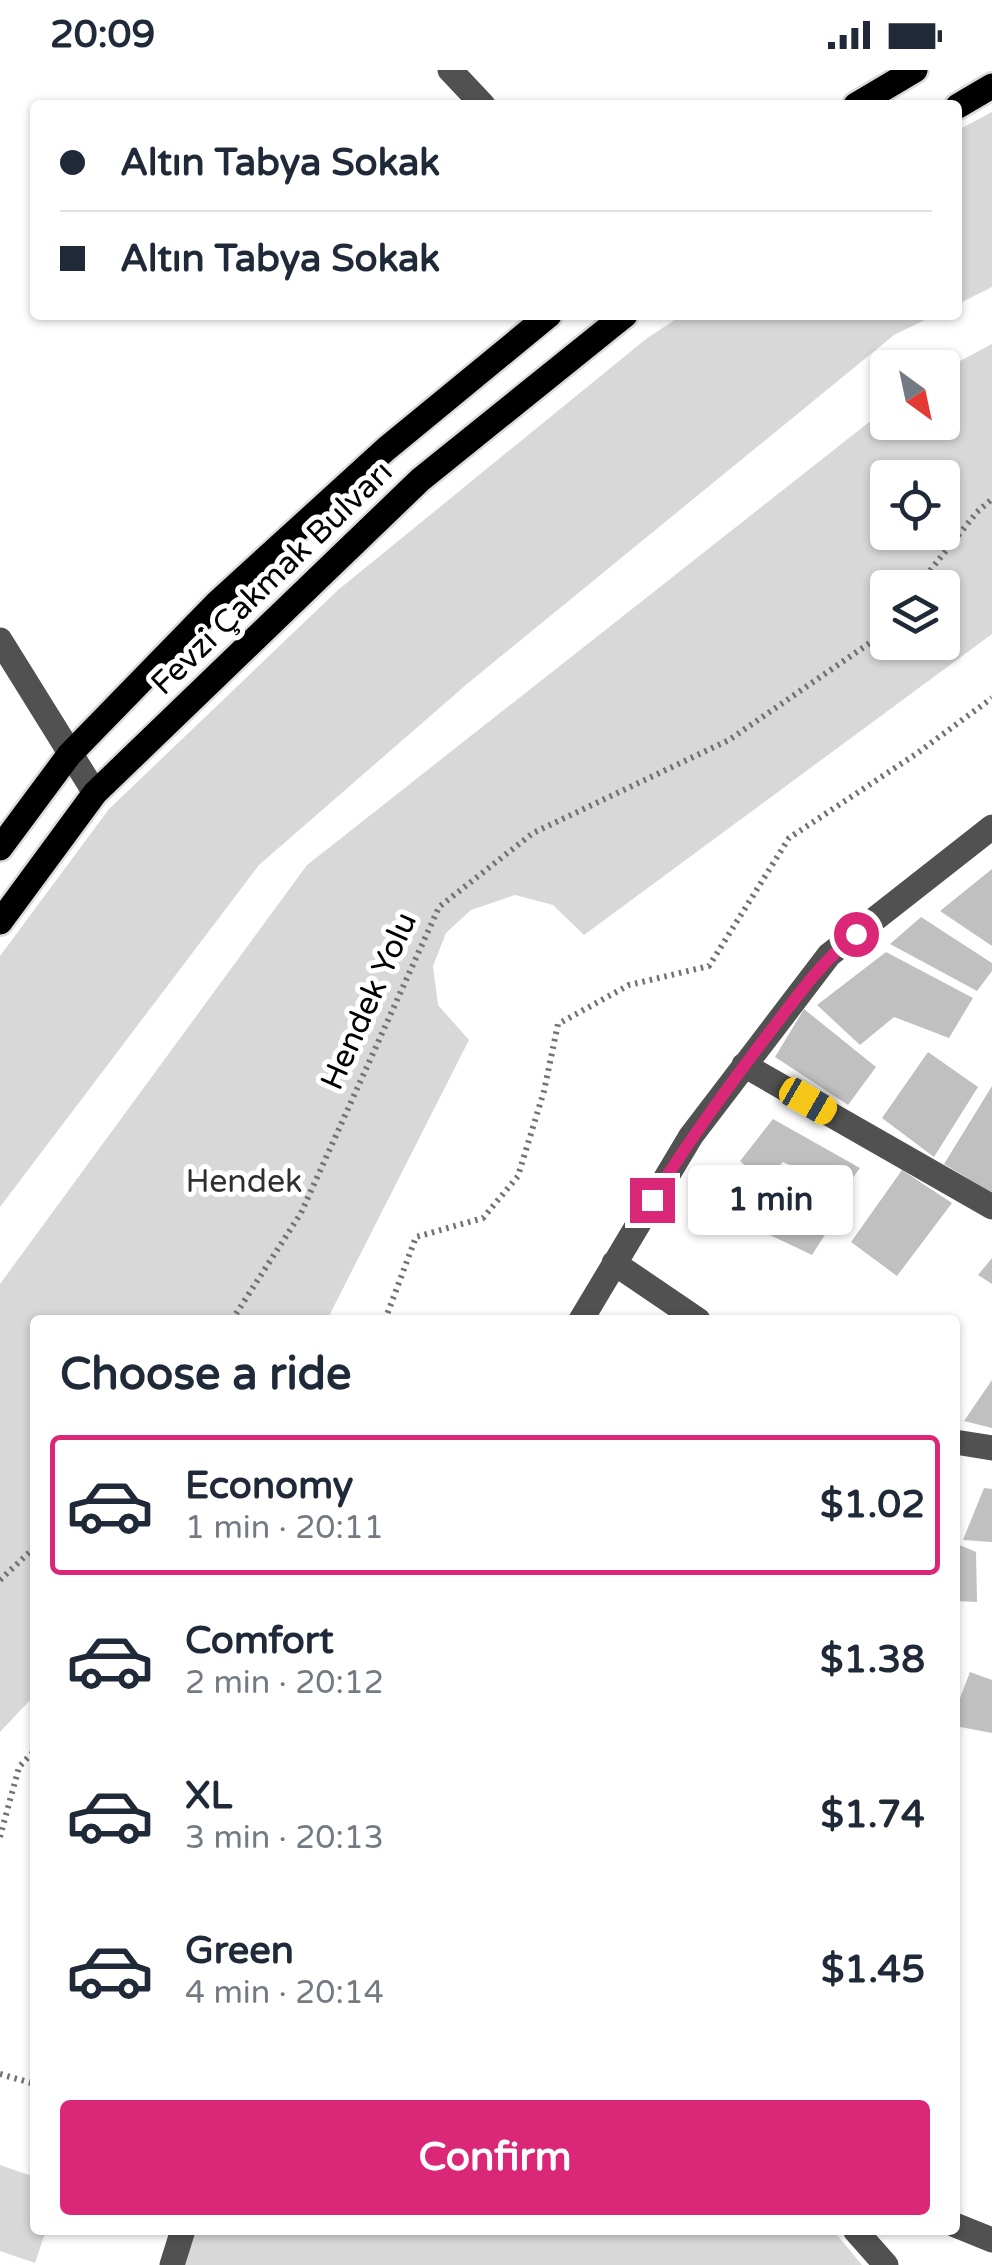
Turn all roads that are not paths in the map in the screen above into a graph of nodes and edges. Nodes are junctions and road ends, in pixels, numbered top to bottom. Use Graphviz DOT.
graph roads {
  1 [pos="450,70"];
  2 [pos="915,70"];
  3 [pos="992,86"];
  4 [pos="478,100"];
  5 [pos="864,100"];
  6 [pos="962,104"];
  7 [pos="542,320"];
  8 [pos="619,320"];
  9 [pos="0,640"];
  10 [pos="69,754"];
  11 [pos="95,793"];
  12 [pos="992,827"];
  13 [pos="0,848"];
  14 [pos="0,922"];
  15 [pos="744,1065"];
  16 [pos="992,1207"];
  17 [pos="614,1263"];
  18 [pos="584,1315"];
  19 [pos="691,1315"];
  20 [pos="960,1443"];
  21 [pos="992,1448"];
  22 [pos="960,2227"];
  23 [pos="181,2235"];
  24 [pos="859,2235"];
  25 [pos="992,2240"];
  26 [pos="172,2265"];
  27 [pos="886,2265"];
  1 -- 4 [label="street"];
  2 -- 5 [label="main road"];
  3 -- 6 [label="main road"];
  7 -- 10 [label="main road, Fevzi Çakmak Bulvarı"];
  8 -- 11 [label="main road, Fevzi Çakmak Bulvarı"];
  9 -- 10 [label="street"];
  10 -- 11 [label="street"];
  10 -- 13 [label="main road, Fevzi Çakmak Bulvarı"];
  11 -- 14 [label="main road, Fevzi Çakmak Bulvarı"];
  12 -- 15 [label="street"];
  15 -- 16 [label="street"];
  15 -- 17 [label="street"];
  17 -- 18 [label="street"];
  17 -- 19 [label="street"];
  20 -- 21 [label="street"];
  22 -- 25 [label="street"];
  23 -- 26 [label="street"];
  24 -- 27 [label="street"];
}
